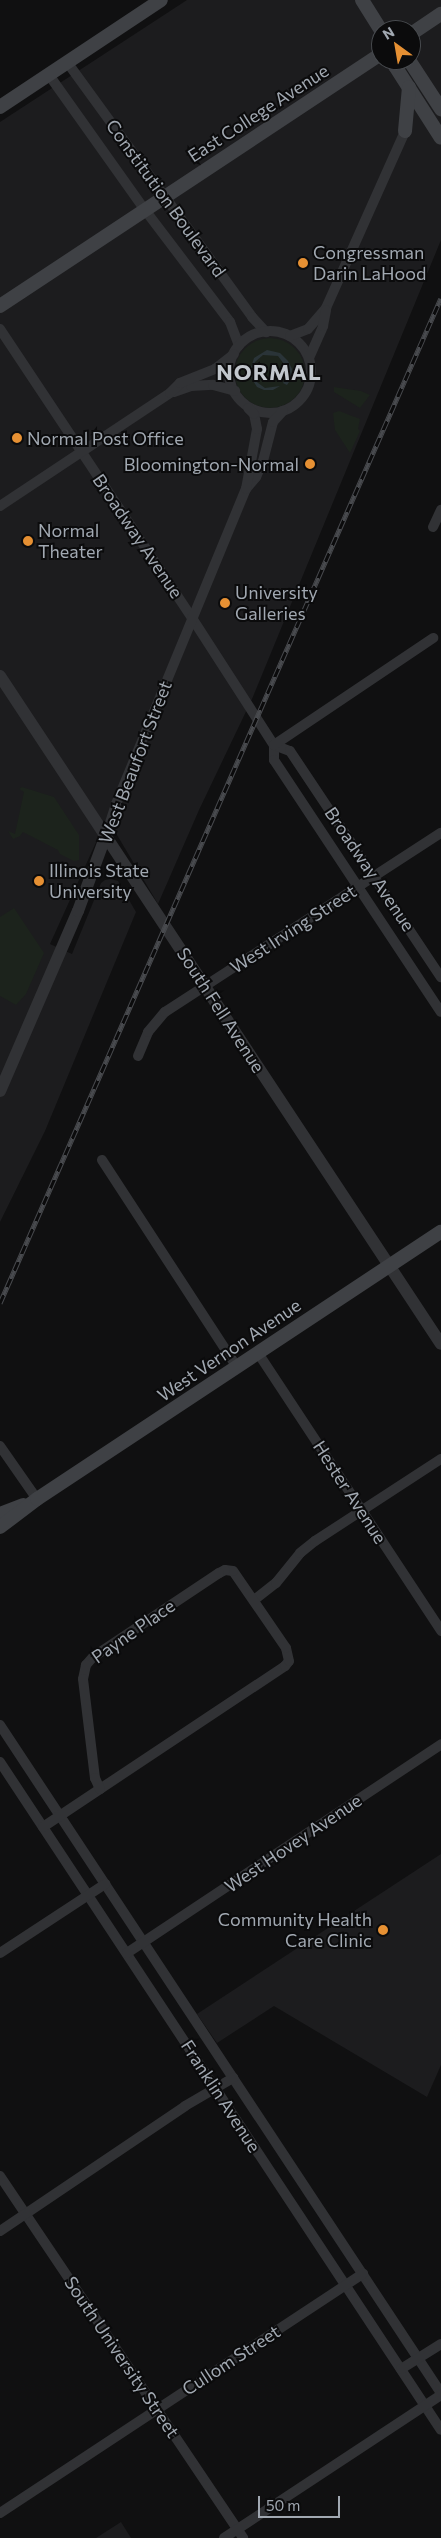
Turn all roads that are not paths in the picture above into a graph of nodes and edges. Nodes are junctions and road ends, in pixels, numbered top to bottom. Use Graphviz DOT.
graph roads {
  1 [pos="161,0"];
  2 [pos="362,0"];
  3 [pos="441,14"];
  4 [pos="375,20"];
  5 [pos="421,27"];
  6 [pos="371,61"];
  7 [pos="58,69"];
  8 [pos="397,70"];
  9 [pos="416,70"];
  10 [pos="408,87"];
  11 [pos="0,108"];
  12 [pos="441,109"];
  13 [pos="405,131"];
  14 [pos="439,135"];
  15 [pos="155,203"];
  16 [pos="0,306"];
  17 [pos="326,308"];
  18 [pos="0,329"];
  19 [pos="266,332"];
  20 [pos="290,336"];
  21 [pos="236,349"];
  22 [pos="309,358"];
  23 [pos="235,391"];
  24 [pos="170,393"];
  25 [pos="248,408"];
  26 [pos="284,411"];
  27 [pos="82,451"];
  28 [pos="246,489"];
  29 [pos="0,506"];
  30 [pos="441,510"];
  31 [pos="433,527"];
  32 [pos="192,618"];
  33 [pos="433,638"];
  34 [pos="0,676"];
  35 [pos="274,745"];
  36 [pos="441,833"];
  37 [pos="106,835"];
  38 [pos="375,876"];
  39 [pos="358,887"];
  40 [pos="441,976"];
  41 [pos="205,986"];
  42 [pos="441,1012"];
  43 [pos="138,1056"];
  44 [pos="0,1091"];
  45 [pos="102,1160"];
  46 [pos="441,1232"];
  47 [pos="390,1266"];
  48 [pos="441,1344"];
  49 [pos="258,1353"];
  50 [pos="238,1367"];
  51 [pos="0,1446"];
  52 [pos="441,1459"];
  53 [pos="37,1499"];
  54 [pos="362,1511"];
  55 [pos="0,1514"];
  56 [pos="0,1527"];
  57 [pos="254,1600"];
  58 [pos="441,1631"];
  59 [pos="0,1725"];
  60 [pos="441,1744"];
  61 [pos="0,1762"];
  62 [pos="100,1789"];
  63 [pos="60,1816"];
  64 [pos="43,1827"];
  65 [pos="105,1884"];
  66 [pos="88,1896"];
  67 [pos="144,1942"];
  68 [pos="0,1953"];
  69 [pos="127,1953"];
  70 [pos="233,2078"];
  71 [pos="215,2087"];
  72 [pos="0,2176"];
  73 [pos="25,2214"];
  74 [pos="0,2231"];
  75 [pos="363,2274"];
  76 [pos="345,2286"];
  77 [pos="441,2344"];
  78 [pos="419,2359"];
  79 [pos="401,2369"];
  80 [pos="441,2394"];
  81 [pos="424,2406"];
  82 [pos="157,2409"];
  83 [pos="441,2430"];
  84 [pos="0,2512"];
  85 [pos="241,2534"];
  86 [pos="224,2538"];
  1 -- 7 [label="main road"];
  2 -- 4 [label="main road"];
  3 -- 5 [label="main road"];
  6 -- 15 [label="main road, East College Avenue"];
  7 -- 11 [label="main road"];
  7 -- 15 [label="street, Constitution Boulevard"];
  7 -- 15 [label="street, Constitution Boulevard"];
  8 -- 10 [label="main road"];
  9 -- 12 [label="main road"];
  10 -- 13 [label="main road"];
  10 -- 14 [label="main road"];
  13 -- 14 [label="main road"];
  13 -- 17 [label="street"];
  15 -- 16 [label="main road, East College Avenue"];
  15 -- 19 [label="street, Constitution Boulevard"];
  15 -- 21 [label="street, Constitution Boulevard"];
  17 -- 20 [label="street"];
  17 -- 22 [label="street"];
  18 -- 27 [label="street, Broadway Avenue"];
  19 -- 20 [label="street"];
  19 -- 21 [label="street"];
  20 -- 22 [label="street"];
  21 -- 23 [label="street"];
  21 -- 24 [label="street"];
  22 -- 26 [label="street"];
  23 -- 24 [label="street"];
  23 -- 25 [label="street"];
  24 -- 27 [label="street"];
  25 -- 26 [label="street"];
  25 -- 28 [label="street, West Beaufort Street"];
  26 -- 28 [label="street, West Beaufort Street"];
  27 -- 29 [label="street"];
  27 -- 32 [label="street, Broadway Avenue"];
  28 -- 32 [label="street, West Beaufort Street"];
  30 -- 31 [label="street"];
  32 -- 35 [label="street, Broadway Avenue"];
  32 -- 37 [label="street, West Beaufort Street"];
  33 -- 35 [label="street"];
  34 -- 37 [label="street, South Fell Avenue"];
  35 -- 38 [label="street, Broadway Avenue"];
  35 -- 39 [label="street, Broadway Avenue"];
  36 -- 38 [label="street, West Irving Street"];
  37 -- 41 [label="street, South Fell Avenue"];
  37 -- 44 [label="street, West Beaufort Street"];
  38 -- 39 [label="street, West Irving Street"];
  38 -- 40 [label="street, Broadway Avenue"];
  39 -- 41 [label="street, West Irving Street"];
  39 -- 42 [label="street, Broadway Avenue"];
  41 -- 43 [label="street, West Irving Street"];
  41 -- 47 [label="street, South Fell Avenue"];
  45 -- 50 [label="street"];
  46 -- 47 [label="main road, West Vernon Avenue"];
  47 -- 48 [label="street, South Fell Avenue"];
  47 -- 49 [label="main road, West Vernon Avenue"];
  49 -- 50 [label="main road, West Vernon Avenue"];
  49 -- 54 [label="street, Hester Avenue"];
  50 -- 53 [label="main road, West Vernon Avenue"];
  51 -- 53 [label="street"];
  52 -- 54 [label="street"];
  53 -- 55 [label="main road, West Vernon Avenue"];
  53 -- 56 [label="main road, West Vernon Avenue"];
  54 -- 57 [label="street"];
  54 -- 58 [label="street, Hester Avenue"];
  57 -- 62 [label="street, Payne Place"];
  57 -- 62 [label="street, Payne Place"];
  59 -- 63 [label="street, Franklin Avenue"];
  60 -- 67 [label="street, West Hovey Avenue"];
  61 -- 64 [label="street, Franklin Avenue"];
  62 -- 63 [label="street, Payne Place"];
  63 -- 64 [label="street, Payne Place"];
  63 -- 65 [label="street, Franklin Avenue"];
  64 -- 66 [label="street, Franklin Avenue"];
  65 -- 66 [label="street"];
  65 -- 67 [label="street, Franklin Avenue"];
  66 -- 68 [label="street"];
  66 -- 69 [label="street, Franklin Avenue"];
  67 -- 69 [label="street, West Hovey Avenue"];
  67 -- 70 [label="street, Franklin Avenue"];
  69 -- 71 [label="street, Franklin Avenue"];
  70 -- 71 [label="street"];
  70 -- 75 [label="street, Franklin Avenue"];
  71 -- 73 [label="street"];
  71 -- 76 [label="street, Franklin Avenue"];
  72 -- 73 [label="street, South University Street"];
  73 -- 74 [label="street"];
  73 -- 82 [label="street, South University Street"];
  75 -- 76 [label="street, Cullom Street"];
  75 -- 78 [label="street, Franklin Avenue"];
  76 -- 79 [label="street, Franklin Avenue"];
  76 -- 82 [label="street, Cullom Street"];
  77 -- 78 [label="street"];
  78 -- 79 [label="street"];
  78 -- 80 [label="street, Franklin Avenue"];
  79 -- 81 [label="street, Franklin Avenue"];
  80 -- 81 [label="street"];
  81 -- 83 [label="street, Franklin Avenue"];
  81 -- 85 [label="street"];
  82 -- 84 [label="street, Cullom Street"];
  82 -- 85 [label="street, South University Street"];
  85 -- 86 [label="street"];
}
